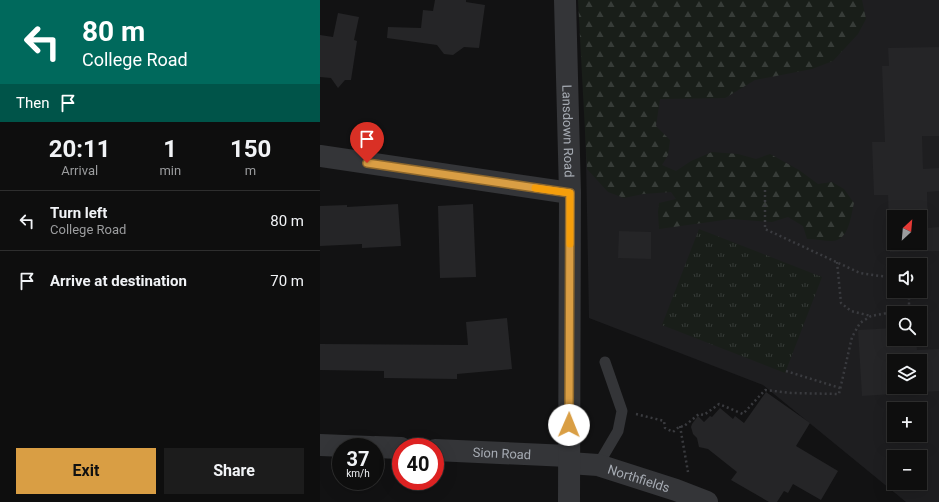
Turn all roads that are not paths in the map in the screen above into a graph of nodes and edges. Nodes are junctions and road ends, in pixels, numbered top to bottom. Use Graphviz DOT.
graph roads {
  1 [pos="565,0"];
  2 [pos="320,156"];
  3 [pos="570,193"];
  4 [pos="605,362"];
  5 [pos="320,445"];
  6 [pos="332,445"];
  7 [pos="444,451"];
  8 [pos="568,459"];
  9 [pos="598,465"];
  10 [pos="569,502"];
  11 [pos="706,502"];
  1 -- 3 [label="street, Lansdown Road"];
  2 -- 3 [label="street"];
  3 -- 8 [label="street, Lansdown Road"];
  4 -- 9 [label="lane"];
  5 -- 6 [label="street"];
  7 -- 8 [label="street, Sion Road"];
  8 -- 9 [label="street, Northfields"];
  8 -- 10 [label="street, Lansdown Road"];
  9 -- 11 [label="street, Northfields"];
}
